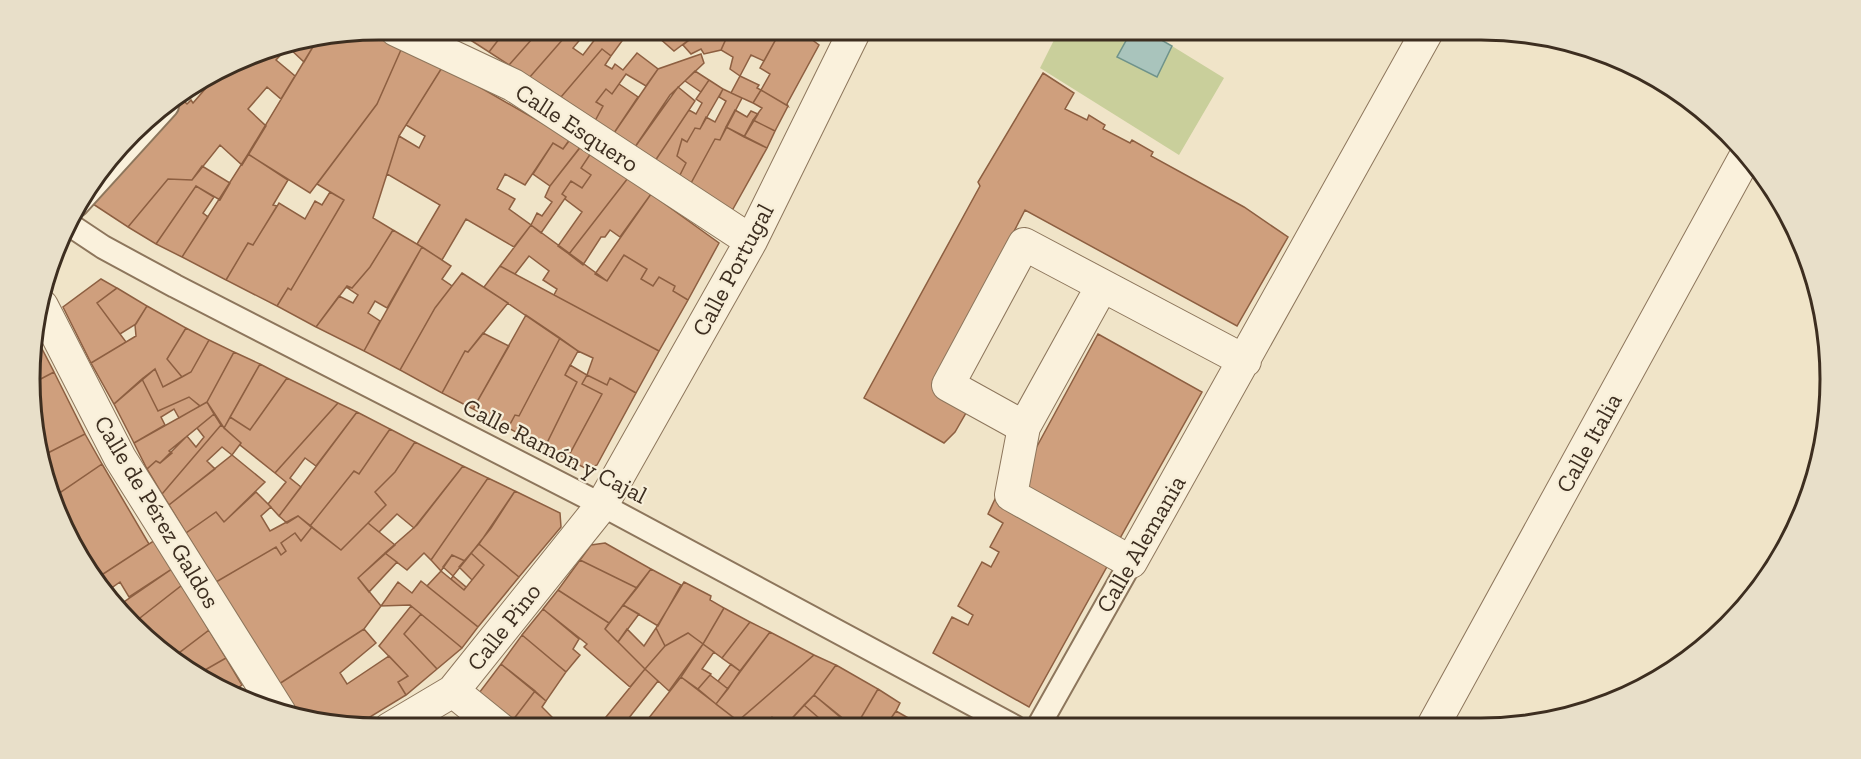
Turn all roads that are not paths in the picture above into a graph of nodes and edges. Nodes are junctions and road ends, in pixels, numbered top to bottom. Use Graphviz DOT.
graph roads {
  1 [pos="417,40"];
  2 [pos="841,40"];
  3 [pos="1422,40"];
  4 [pos="1742,163"];
  5 [pos="76,229"];
  6 [pos="751,241"];
  7 [pos="1102,286"];
  8 [pos="47,315"];
  9 [pos="1245,361"];
  10 [pos="1024,427"];
  11 [pos="602,505"];
  12 [pos="1131,562"];
  13 [pos="453,691"];
  14 [pos="273,702"];
  15 [pos="408,718"];
  16 [pos="486,718"];
  17 [pos="998,718"];
  18 [pos="1043,718"];
  19 [pos="1437,718"];
  1 -- 6 [label="street, Calle Esquero"];
  2 -- 6 [label="street, Calle Portugal"];
  3 -- 9 [label="street, Calle Alemania"];
  4 -- 19 [label="street, Calle Italia"];
  5 -- 11 [label="street, Calle Ramón y Cajal"];
  6 -- 11 [label="street, Calle Portugal"];
  7 -- 9 [label="street"];
  7 -- 10 [label="street"];
  7 -- 10 [label="street"];
  8 -- 14 [label="street, Calle de Pérez Galdos"];
  9 -- 12 [label="street, Calle Alemania"];
  10 -- 12 [label="street"];
  11 -- 13 [label="street, Calle Pino"];
  11 -- 17 [label="street, Calle Ramón y Cajal"];
  12 -- 18 [label="street, Calle Alemania"];
  13 -- 15 [label="street, Calle Pino"];
  13 -- 16 [label="street"];
}
